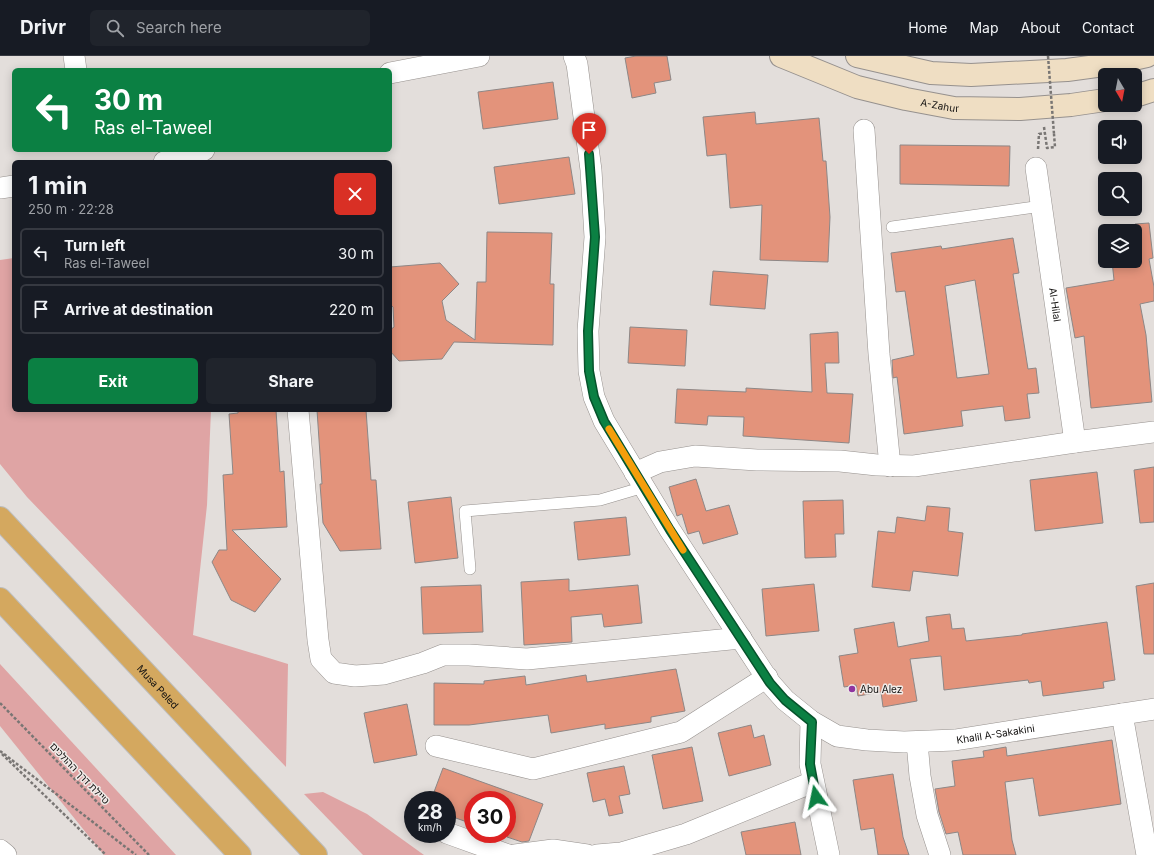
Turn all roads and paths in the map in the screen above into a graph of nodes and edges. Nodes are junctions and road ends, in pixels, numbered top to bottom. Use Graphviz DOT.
graph roads {
  1 [pos="74,56"];
  2 [pos="478,56"];
  3 [pos="574,56"];
  4 [pos="781,56"];
  5 [pos="857,56"];
  6 [pos="1048,56"];
  7 [pos="1147,56"];
  8 [pos="76,68"];
  9 [pos="392,73"];
  10 [pos="1154,90"];
  11 [pos="1142,94"];
  12 [pos="1098,101"];
  13 [pos="864,130"];
  14 [pos="1045,133"];
  15 [pos="200,152"];
  16 [pos="172,160"];
  17 [pos="1036,168"];
  18 [pos="12,186"];
  19 [pos="0,188"];
  20 [pos="1042,206"];
  21 [pos="892,227"];
  22 [pos="298,412"];
  23 [pos="1154,432"];
  24 [pos="1075,442"];
  25 [pos="890,466"];
  26 [pos="640,480"];
  27 [pos="0,518"];
  28 [pos="470,569"];
  29 [pos="0,599"];
  30 [pos="741,638"];
  31 [pos="767,678"];
  32 [pos="0,702"];
  33 [pos="1154,709"];
  34 [pos="1122,714"];
  35 [pos="812,722"];
  36 [pos="916,742"];
  37 [pos="436,746"];
  38 [pos="0,752"];
  39 [pos="813,782"];
  40 [pos="456,836"];
  41 [pos="0,850"];
  42 [pos="6,855"];
  43 [pos="106,855"];
  44 [pos="136,855"];
  45 [pos="149,855"];
  46 [pos="240,855"];
  47 [pos="316,855"];
  48 [pos="508,855"];
  49 [pos="515,855"];
  50 [pos="587,855"];
  51 [pos="597,855"];
  52 [pos="829,855"];
  53 [pos="940,855"];
  54 [pos="1147,855"];
  1 -- 8 [label="street"];
  2 -- 9 [label="street"];
  3 -- 26 [label="street"];
  4 -- 12 [label="main road, A-Zahur"];
  5 -- 7 [label="main road"];
  6 -- 14 [label="path, bridge"];
  10 -- 11 [label="main road"];
  13 -- 25 [label="street"];
  15 -- 16 [label="street"];
  17 -- 20 [label="street, Al-Hilal"];
  18 -- 19 [label="street"];
  20 -- 21 [label="lane"];
  20 -- 24 [label="street, Al-Hilal"];
  22 -- 30 [label="street"];
  23 -- 24 [label="street"];
  24 -- 25 [label="street"];
  25 -- 26 [label="street"];
  26 -- 28 [label="lane"];
  26 -- 30 [label="street"];
  27 -- 47 [label="highway, Musa Peled"];
  29 -- 46 [label="highway"];
  30 -- 31 [label="street"];
  31 -- 35 [label="street"];
  31 -- 37 [label="street"];
  32 -- 45 [label="path, טיילת דרך ההולכים"];
  33 -- 34 [label="street, Khalil A-Sakakini"];
  34 -- 36 [label="street, Khalil A-Sakakini"];
  34 -- 54 [label="street"];
  35 -- 36 [label="street, Khalil A-Sakakini"];
  35 -- 39 [label="street"];
  36 -- 53 [label="street"];
  38 -- 43 [label="path"];
  38 -- 44 [label="path"];
  39 -- 51 [label="street"];
  39 -- 52 [label="street"];
  40 -- 48 [label="street"];
  41 -- 42 [label="street"];
  49 -- 50 [label="street"];
}
